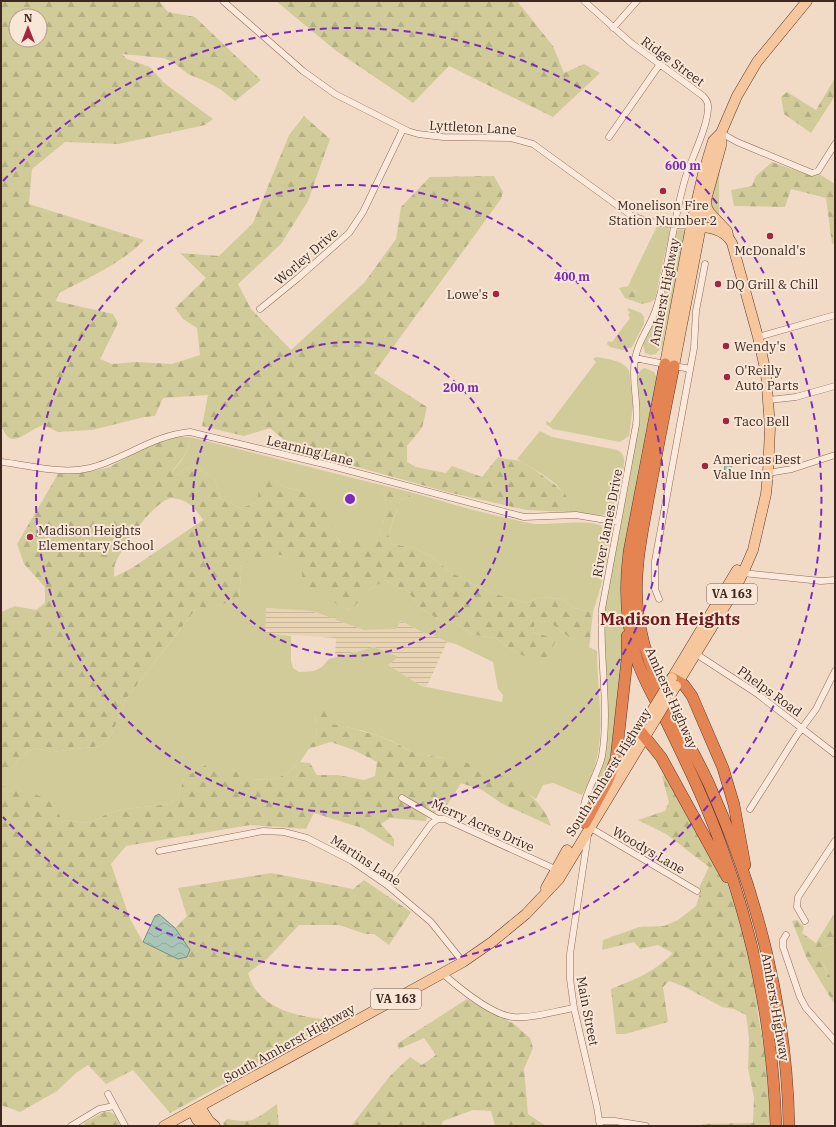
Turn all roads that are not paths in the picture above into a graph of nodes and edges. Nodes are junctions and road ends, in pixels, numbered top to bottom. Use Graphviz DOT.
graph roads {
  1 [pos="223,1"];
  2 [pos="584,1"];
  3 [pos="637,1"];
  4 [pos="807,1"];
  5 [pos="613,28"];
  6 [pos="660,64"];
  7 [pos="403,129"];
  8 [pos="721,133"];
  9 [pos="609,136"];
  10 [pos="834,146"];
  11 [pos="706,200"];
  12 [pos="674,224"];
  13 [pos="696,226"];
  14 [pos="730,239"];
  15 [pos="705,264"];
  16 [pos="260,309"];
  17 [pos="835,315"];
  18 [pos="758,337"];
  19 [pos="635,358"];
  20 [pos="669,365"];
  21 [pos="690,369"];
  22 [pos="835,386"];
  23 [pos="769,400"];
  24 [pos="835,455"];
  25 [pos="1,462"];
  26 [pos="768,473"];
  27 [pos="618,522"];
  28 [pos="758,529"];
  29 [pos="743,573"];
  30 [pos="835,580"];
  31 [pos="659,599"];
  32 [pos="627,605"];
  33 [pos="693,652"];
  34 [pos="835,671"];
  35 [pos="676,682"];
  36 [pos="646,728"];
  37 [pos="802,728"];
  38 [pos="835,754"];
  39 [pos="402,798"];
  40 [pos="750,809"];
  41 [pos="438,819"];
  42 [pos="587,825"];
  43 [pos="835,841"];
  44 [pos="159,851"];
  45 [pos="555,869"];
  46 [pos="387,885"];
  47 [pos="697,891"];
  48 [pos="541,897"];
  49 [pos="755,906"];
  50 [pos="744,920"];
  51 [pos="805,921"];
  52 [pos="786,935"];
  53 [pos="463,962"];
  54 [pos="442,973"];
  55 [pos="574,1008"];
  56 [pos="835,1041"];
  57 [pos="108,1094"];
  58 [pos="114,1106"];
  59 [pos="197,1109"];
  60 [pos="600,1123"];
  61 [pos="71,1126"];
  62 [pos="125,1126"];
  63 [pos="164,1126"];
  64 [pos="204,1126"];
  65 [pos="215,1126"];
  66 [pos="646,1126"];
  67 [pos="776,1126"];
  68 [pos="789,1126"];
  1 -- 7 [label="street, Lyttleton Lane"];
  2 -- 5 [label="street, Ridge Street"];
  3 -- 5 [label="street"];
  4 -- 8 [label="main road"];
  5 -- 6 [label="street, Ridge Street"];
  6 -- 9 [label="street"];
  6 -- 12 [label="street, Ridge Street"];
  7 -- 12 [label="street, Lyttleton Lane"];
  7 -- 16 [label="street, Worley Drive"];
  8 -- 10 [label="street"];
  8 -- 11 [label="main road, Amherst Highway"];
  8 -- 13 [label="main road, Amherst Highway"];
  11 -- 13 [label="main road, Amherst Highway"];
  11 -- 14 [label="main road, South Amherst Highway"];
  12 -- 13 [label="street, Lyttleton Lane"];
  12 -- 19 [label="street, River James Drive"];
  13 -- 14 [label="main road"];
  13 -- 20 [label="main road, Amherst Highway"];
  14 -- 18 [label="main road, South Amherst Highway / VA 163"];
  15 -- 21 [label="street"];
  17 -- 18 [label="street"];
  18 -- 23 [label="main road, South Amherst Highway / VA 163"];
  19 -- 20 [label="street"];
  19 -- 27 [label="street, River James Drive"];
  20 -- 21 [label="street"];
  20 -- 32 [label="highway, Amherst Highway"];
  20 -- 49 [label="highway, Amherst Highway"];
  21 -- 31 [label="street"];
  22 -- 23 [label="street"];
  23 -- 26 [label="main road, South Amherst Highway / VA 163"];
  24 -- 26 [label="street"];
  25 -- 27 [label="street, Learning Lane"];
  26 -- 28 [label="main road, South Amherst Highway / VA 163"];
  27 -- 42 [label="street, River James Drive"];
  28 -- 29 [label="main road, South Amherst Highway / VA 163"];
  28 -- 33 [label="main road, South Amherst Highway / VA 163"];
  29 -- 30 [label="street"];
  29 -- 33 [label="main road, South Amherst Highway / VA 163"];
  32 -- 42 [label="highway"];
  32 -- 50 [label="highway, Amherst Highway"];
  33 -- 35 [label="main road, South Amherst Highway / VA 163"];
  33 -- 37 [label="street, Phelps Road"];
  34 -- 37 [label="street"];
  35 -- 36 [label="main road, South Amherst Highway / VA 163, bridge"];
  35 -- 49 [label="highway"];
  36 -- 42 [label="main road, South Amherst Highway / VA 163"];
  36 -- 50 [label="highway"];
  37 -- 38 [label="street, Phelps Road"];
  37 -- 40 [label="street"];
  39 -- 41 [label="street, Merry Acres Drive"];
  41 -- 45 [label="street, Merry Acres Drive"];
  41 -- 46 [label="street"];
  42 -- 45 [label="main road, South Amherst Highway / VA 163"];
  42 -- 47 [label="street, Woodys Lane"];
  42 -- 48 [label="main road, South Amherst Highway / VA 163"];
  42 -- 55 [label="street, Main Street"];
  43 -- 51 [label="street"];
  44 -- 46 [label="street, Martins Lane"];
  45 -- 48 [label="main road, South Amherst Highway / VA 163"];
  46 -- 53 [label="street, Martins Lane"];
  48 -- 53 [label="main road, South Amherst Highway / VA 163"];
  49 -- 68 [label="highway, Amherst Highway"];
  50 -- 67 [label="highway, Amherst Highway"];
  52 -- 56 [label="street"];
  53 -- 54 [label="main road, South Amherst Highway / VA 163"];
  54 -- 55 [label="street"];
  54 -- 59 [label="main road, South Amherst Highway / VA 163"];
  55 -- 60 [label="street, Main Street"];
  57 -- 58 [label="street"];
  58 -- 61 [label="street"];
  58 -- 62 [label="street"];
  59 -- 63 [label="main road, South Amherst Highway / VA 163"];
  59 -- 64 [label="main road"];
  59 -- 65 [label="main road"];
  60 -- 66 [label="street"];
}
